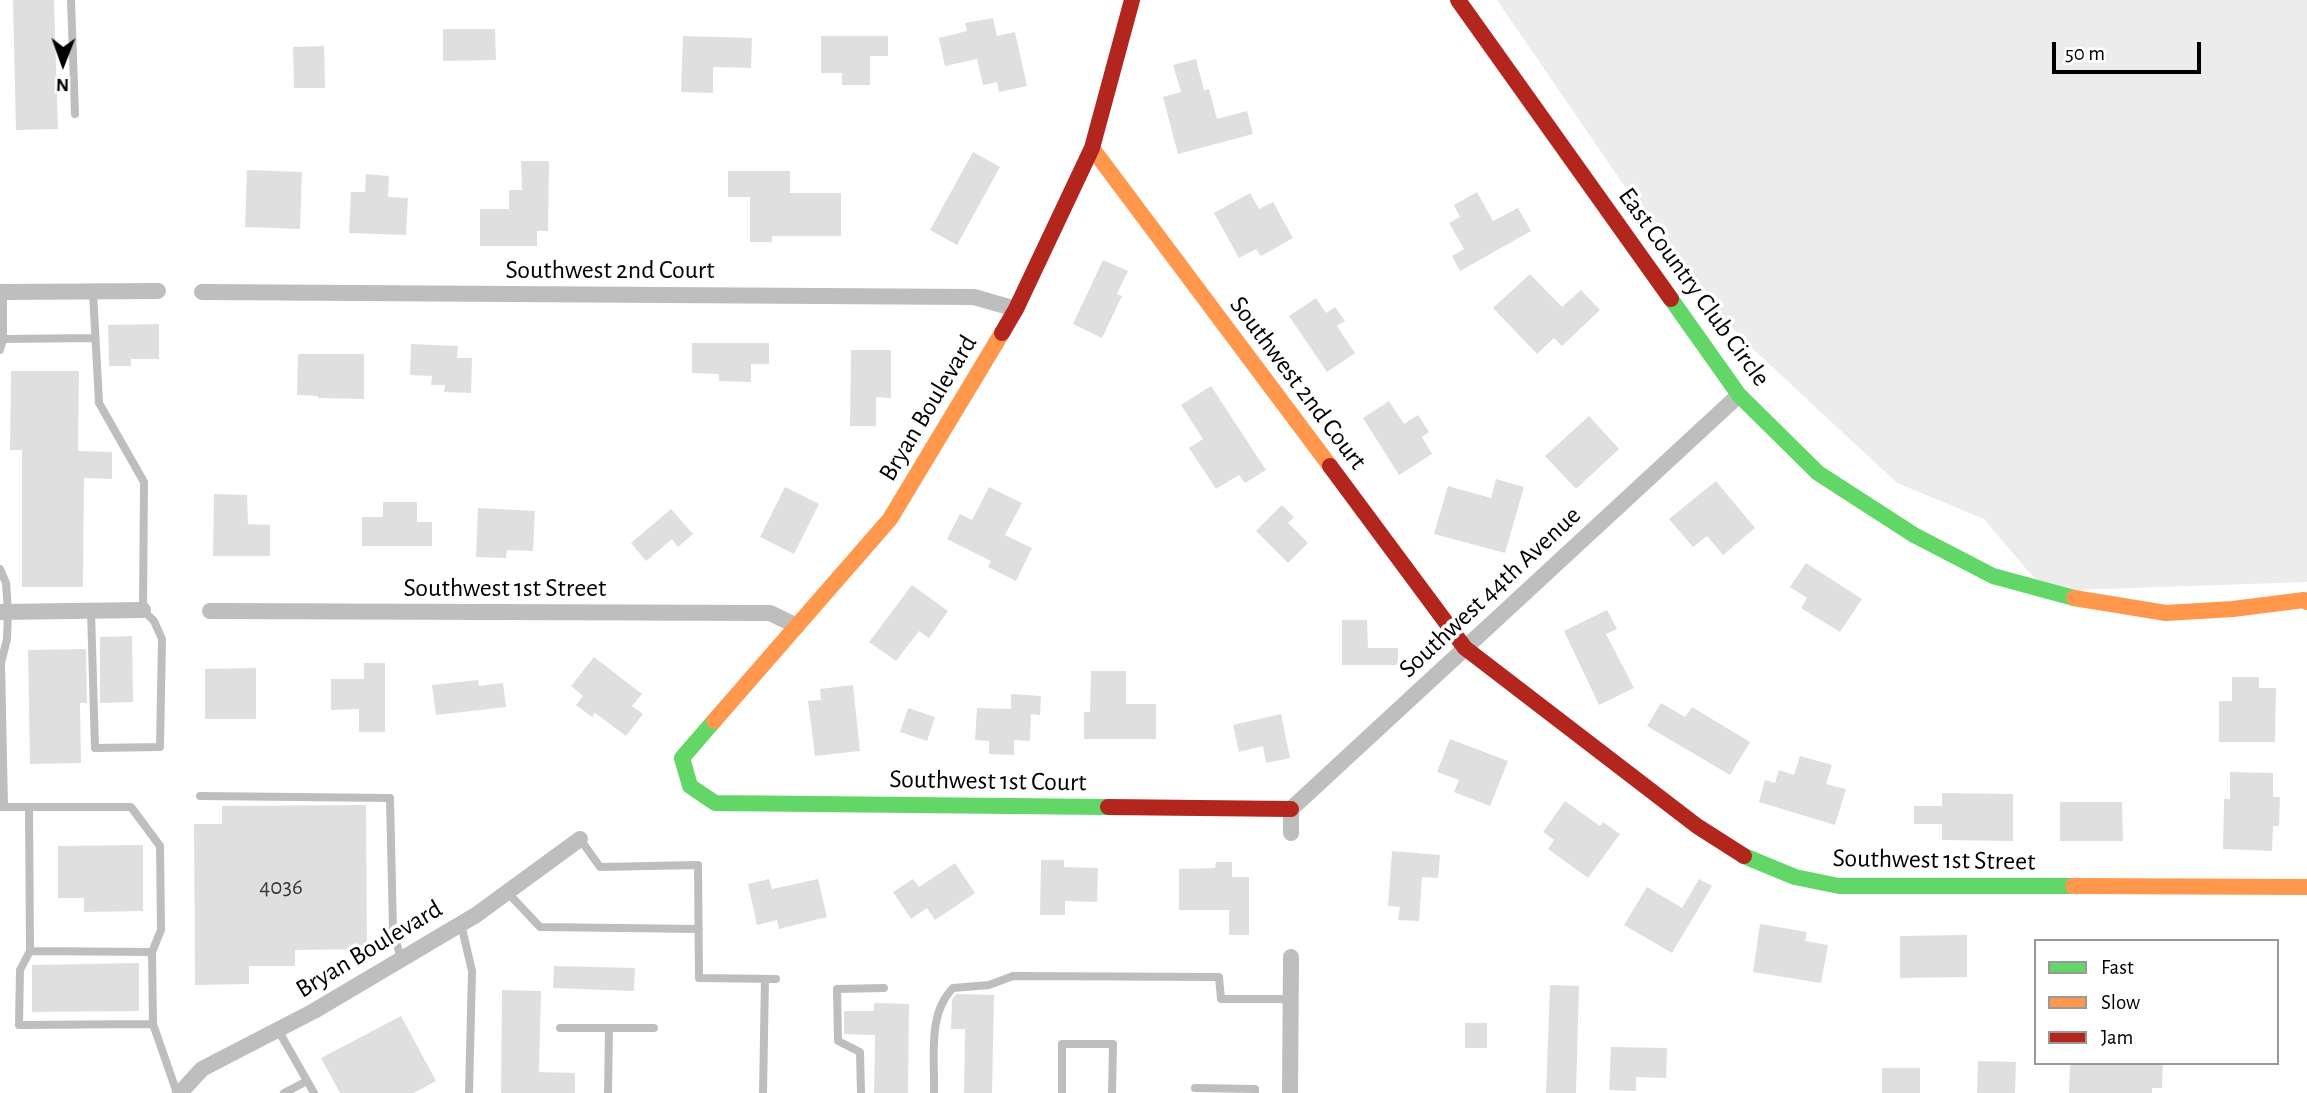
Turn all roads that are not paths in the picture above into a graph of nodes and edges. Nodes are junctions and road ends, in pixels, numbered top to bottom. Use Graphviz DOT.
graph roads {
  1 [pos="71,0"];
  2 [pos="1132,0"];
  3 [pos="1458,0"];
  4 [pos="75,114"];
  5 [pos="1092,148"];
  6 [pos="158,291"];
  7 [pos="1,292"];
  8 [pos="93,292"];
  9 [pos="202,292"];
  10 [pos="1016,309"];
  11 [pos="94,338"];
  12 [pos="3,339"];
  13 [pos="0,350"];
  14 [pos="1739,395"];
  15 [pos="0,569"];
  16 [pos="2307,602"];
  17 [pos="143,610"];
  18 [pos="91,611"];
  19 [pos="210,611"];
  20 [pos="4,612"];
  21 [pos="797,626"];
  22 [pos="1465,648"];
  23 [pos="1,740"];
  24 [pos="690,786"];
  25 [pos="200,796"];
  26 [pos="2,807"];
  27 [pos="29,807"];
  28 [pos="1292,809"];
  29 [pos="1291,833"];
  30 [pos="580,839"];
  31 [pos="2307,887"];
  32 [pos="508,892"];
  33 [pos="461,924"];
  34 [pos="699,929"];
  35 [pos="30,951"];
  36 [pos="152,952"];
  37 [pos="1291,957"];
  38 [pos="401,959"];
  39 [pos="765,979"];
  40 [pos="776,979"];
  41 [pos="884,988"];
  42 [pos="1291,999"];
  43 [pos="153,1024"];
  44 [pos="560,1028"];
  45 [pos="609,1028"];
  46 [pos="654,1028"];
  47 [pos="278,1030"];
  48 [pos="307,1081"];
  49 [pos="1195,1088"];
  50 [pos="178,1093"];
  51 [pos="284,1093"];
  52 [pos="314,1093"];
  53 [pos="469,1093"];
  54 [pos="608,1093"];
  55 [pos="763,1093"];
  56 [pos="861,1093"];
  57 [pos="934,1093"];
  58 [pos="1062,1093"];
  59 [pos="1112,1093"];
  60 [pos="1255,1093"];
  61 [pos="1290,1093"];
  1 -- 4 [label="lane"];
  2 -- 5 [label="street, Bryan Boulevard"];
  3 -- 14 [label="street, East Country Club Circle"];
  5 -- 10 [label="street, Bryan Boulevard"];
  5 -- 22 [label="street, Southwest 2nd Court"];
  6 -- 8 [label="street"];
  7 -- 8 [label="street"];
  7 -- 12 [label="lane"];
  8 -- 11 [label="lane"];
  9 -- 10 [label="street, Southwest 2nd Court"];
  10 -- 21 [label="street, Bryan Boulevard"];
  11 -- 12 [label="lane"];
  11 -- 17 [label="lane"];
  12 -- 13 [label="lane"];
  14 -- 16 [label="street, East Country Club Circle"];
  14 -- 22 [label="street, Southwest 44th Avenue"];
  15 -- 20 [label="lane"];
  17 -- 18 [label="street"];
  17 -- 18 [label="lane"];
  18 -- 20 [label="street"];
  19 -- 21 [label="street, Southwest 1st Street"];
  20 -- 23 [label="lane"];
  21 -- 24 [label="street, Bryan Boulevard"];
  22 -- 28 [label="street, Southwest 44th Avenue"];
  22 -- 31 [label="street, Southwest 1st Street"];
  23 -- 26 [label="lane"];
  24 -- 28 [label="street, Southwest 1st Court"];
  25 -- 38 [label="lane"];
  26 -- 27 [label="lane"];
  27 -- 35 [label="lane"];
  27 -- 36 [label="lane"];
  28 -- 29 [label="street"];
  30 -- 32 [label="street, Bryan Boulevard"];
  30 -- 34 [label="lane"];
  32 -- 33 [label="street, Bryan Boulevard"];
  32 -- 34 [label="lane"];
  33 -- 38 [label="street, Bryan Boulevard"];
  33 -- 53 [label="lane"];
  34 -- 39 [label="lane"];
  35 -- 36 [label="lane"];
  35 -- 43 [label="lane"];
  36 -- 43 [label="lane"];
  37 -- 42 [label="street"];
  38 -- 47 [label="street, Bryan Boulevard"];
  39 -- 40 [label="lane"];
  39 -- 55 [label="lane"];
  41 -- 56 [label="lane"];
  42 -- 57 [label="lane"];
  42 -- 61 [label="street"];
  43 -- 50 [label="lane"];
  44 -- 45 [label="lane"];
  45 -- 46 [label="lane"];
  45 -- 54 [label="lane"];
  47 -- 48 [label="lane"];
  47 -- 50 [label="street, Bryan Boulevard"];
  48 -- 51 [label="lane"];
  48 -- 52 [label="lane"];
  49 -- 60 [label="lane"];
  58 -- 59 [label="lane"];
}
